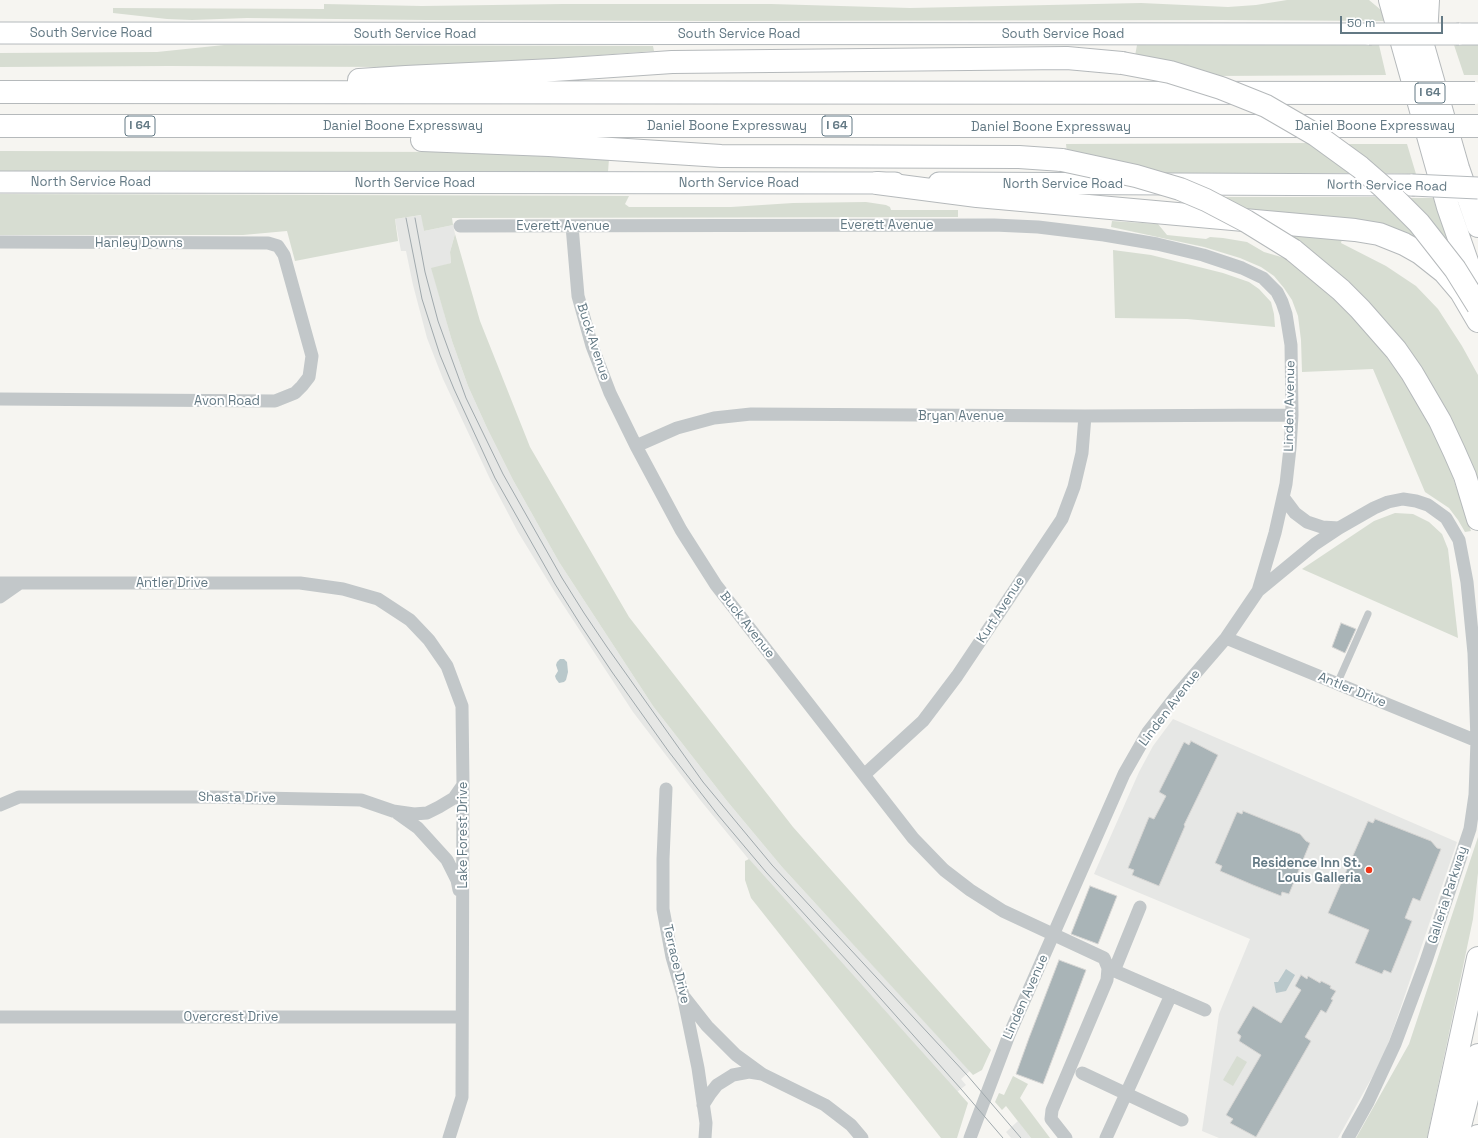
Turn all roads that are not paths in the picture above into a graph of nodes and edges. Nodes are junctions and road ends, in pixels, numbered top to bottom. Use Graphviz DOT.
graph roads {
  1 [pos="1428,0"];
  2 [pos="1393,3"];
  3 [pos="0,33"];
  4 [pos="1468,34"];
  5 [pos="1426,58"];
  6 [pos="0,92"];
  7 [pos="275,93"];
  8 [pos="1476,93"];
  9 [pos="0,126"];
  10 [pos="1478,126"];
  11 [pos="279,127"];
  12 [pos="0,182"];
  13 [pos="877,183"];
  14 [pos="1478,188"];
  15 [pos="460,226"];
  16 [pos="572,226"];
  17 [pos="1478,226"];
  18 [pos="0,242"];
  19 [pos="278,246"];
  20 [pos="1478,306"];
  21 [pos="1286,314"];
  22 [pos="1478,321"];
  23 [pos="0,399"];
  24 [pos="1292,415"];
  25 [pos="1085,416"];
  26 [pos="636,446"];
  27 [pos="1283,497"];
  28 [pos="1478,519"];
  29 [pos="1339,528"];
  30 [pos="0,583"];
  31 [pos="20,583"];
  32 [pos="343,589"];
  33 [pos="1258,591"];
  34 [pos="0,597"];
  35 [pos="1368,614"];
  36 [pos="1226,638"];
  37 [pos="1337,684"];
  38 [pos="1477,741"];
  39 [pos="864,775"];
  40 [pos="463,785"];
  41 [pos="666,789"];
  42 [pos="0,805"];
  43 [pos="393,811"];
  44 [pos="463,907"];
  45 [pos="1140,907"];
  46 [pos="1054,934"];
  47 [pos="1478,958"];
  48 [pos="1111,969"];
  49 [pos="683,995"];
  50 [pos="1171,995"];
  51 [pos="1205,1010"];
  52 [pos="0,1017"];
  53 [pos="462,1018"];
  54 [pos="1478,1054"];
  55 [pos="762,1074"];
  56 [pos="1082,1074"];
  57 [pos="1126,1094"];
  58 [pos="703,1105"];
  59 [pos="1182,1120"];
  60 [pos="449,1138"];
  61 [pos="705,1138"];
  62 [pos="862,1138"];
  63 [pos="970,1138"];
  64 [pos="1066,1138"];
  65 [pos="1106,1138"];
  66 [pos="1348,1138"];
  67 [pos="1439,1138"];
  68 [pos="1457,1138"];
  1 -- 5 [label="highway"];
  2 -- 5 [label="highway"];
  2 -- 20 [label="highway"];
  3 -- 4 [label="main road, South Service Road, bridge"];
  5 -- 17 [label="highway"];
  6 -- 7 [label="highway, I 64"];
  7 -- 8 [label="highway, I 64, bridge"];
  7 -- 20 [label="highway, bridge"];
  9 -- 11 [label="highway, Daniel Boone Expressway / I 64"];
  10 -- 11 [label="highway, Daniel Boone Expressway / I 64, bridge"];
  11 -- 28 [label="highway, bridge"];
  12 -- 13 [label="main road, North Service Road"];
  13 -- 14 [label="main road, North Service Road, bridge"];
  13 -- 22 [label="highway"];
  15 -- 16 [label="street, Everett Avenue"];
  16 -- 21 [label="street, Everett Avenue"];
  16 -- 26 [label="street, Buck Avenue"];
  18 -- 19 [label="street, Hanley Downs"];
  19 -- 23 [label="street, Avon Road"];
  21 -- 24 [label="street, Linden Avenue"];
  24 -- 25 [label="street, Bryan Avenue"];
  24 -- 27 [label="street, Linden Avenue"];
  25 -- 26 [label="street, Bryan Avenue"];
  25 -- 39 [label="street, Kurt Avenue"];
  26 -- 39 [label="street, Buck Avenue"];
  27 -- 29 [label="street"];
  27 -- 33 [label="street, Linden Avenue"];
  29 -- 33 [label="street"];
  29 -- 38 [label="street, Galleria Parkway"];
  30 -- 31 [label="street, Antler Drive"];
  31 -- 32 [label="street, Antler Drive"];
  31 -- 34 [label="street"];
  32 -- 40 [label="street, Lake Forest Drive"];
  33 -- 36 [label="street, Linden Avenue"];
  35 -- 37 [label="lane"];
  36 -- 37 [label="street, Antler Drive"];
  36 -- 46 [label="street, Linden Avenue"];
  37 -- 38 [label="street, Antler Drive"];
  38 -- 66 [label="street, Galleria Parkway"];
  39 -- 46 [label="street, Buck Avenue"];
  40 -- 43 [label="street, Shasta Drive"];
  40 -- 44 [label="street, Lake Forest Drive"];
  41 -- 49 [label="street, Terrace Drive"];
  42 -- 43 [label="street, Shasta Drive"];
  43 -- 44 [label="street"];
  44 -- 53 [label="street, Lake Forest Drive"];
  45 -- 48 [label="street"];
  46 -- 48 [label="street, Buck Avenue"];
  46 -- 63 [label="street, Linden Avenue"];
  47 -- 67 [label="highway"];
  48 -- 50 [label="street"];
  48 -- 64 [label="street"];
  49 -- 55 [label="street"];
  49 -- 58 [label="street, Terrace Drive"];
  50 -- 51 [label="street"];
  50 -- 57 [label="street"];
  52 -- 53 [label="street, Overcrest Drive"];
  53 -- 60 [label="street, Lake Forest Drive"];
  54 -- 68 [label="highway"];
  55 -- 58 [label="street"];
  55 -- 62 [label="street"];
  56 -- 57 [label="street"];
  57 -- 59 [label="street"];
  57 -- 65 [label="street"];
  58 -- 61 [label="street, Terrace Drive"];
}
